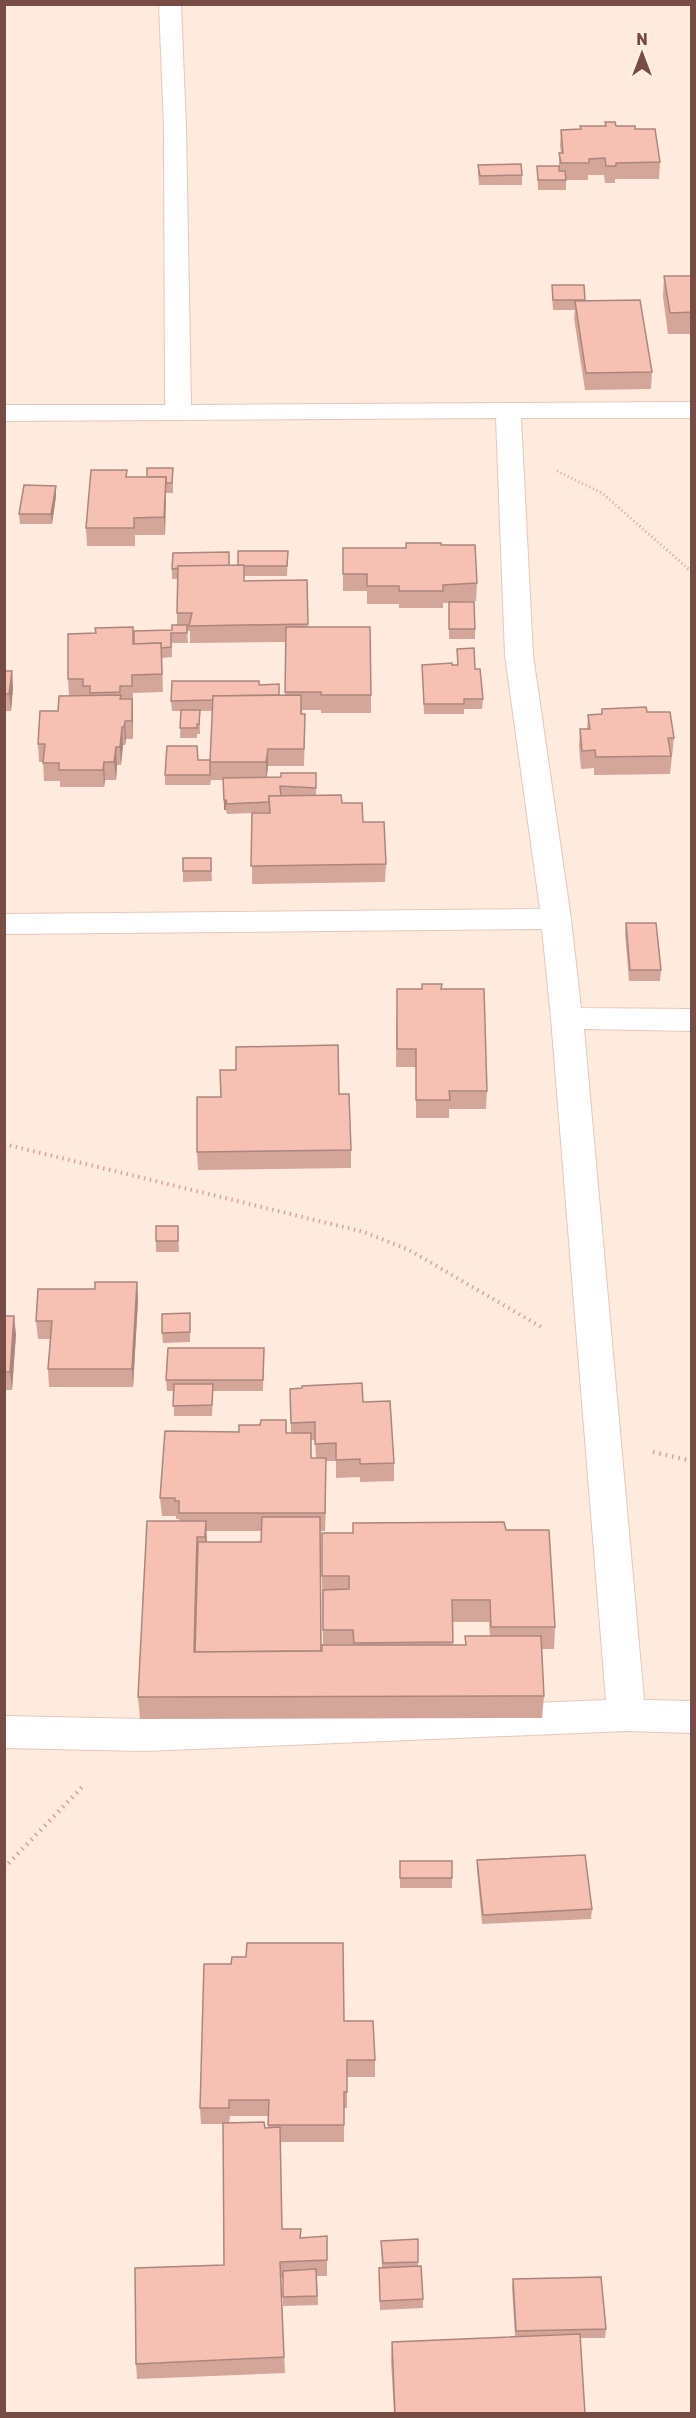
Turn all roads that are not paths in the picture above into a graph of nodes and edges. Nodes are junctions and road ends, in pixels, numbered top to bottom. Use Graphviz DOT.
graph roads {
  1 [pos="170,4"];
  2 [pos="508,409"];
  3 [pos="692,410"];
  4 [pos="178,412"];
  5 [pos="4,413"];
  6 [pos="556,919"];
  7 [pos="4,924"];
  8 [pos="567,1018"];
  9 [pos="692,1020"];
  10 [pos="626,1715"];
  11 [pos="692,1717"];
  12 [pos="4,1732"];
  1 -- 4 [label="street"];
  2 -- 3 [label="street"];
  2 -- 4 [label="street"];
  2 -- 6 [label="street"];
  4 -- 5 [label="street"];
  6 -- 7 [label="street"];
  6 -- 8 [label="street"];
  8 -- 9 [label="street"];
  8 -- 10 [label="street"];
  10 -- 11 [label="street"];
  10 -- 12 [label="street"];
}
